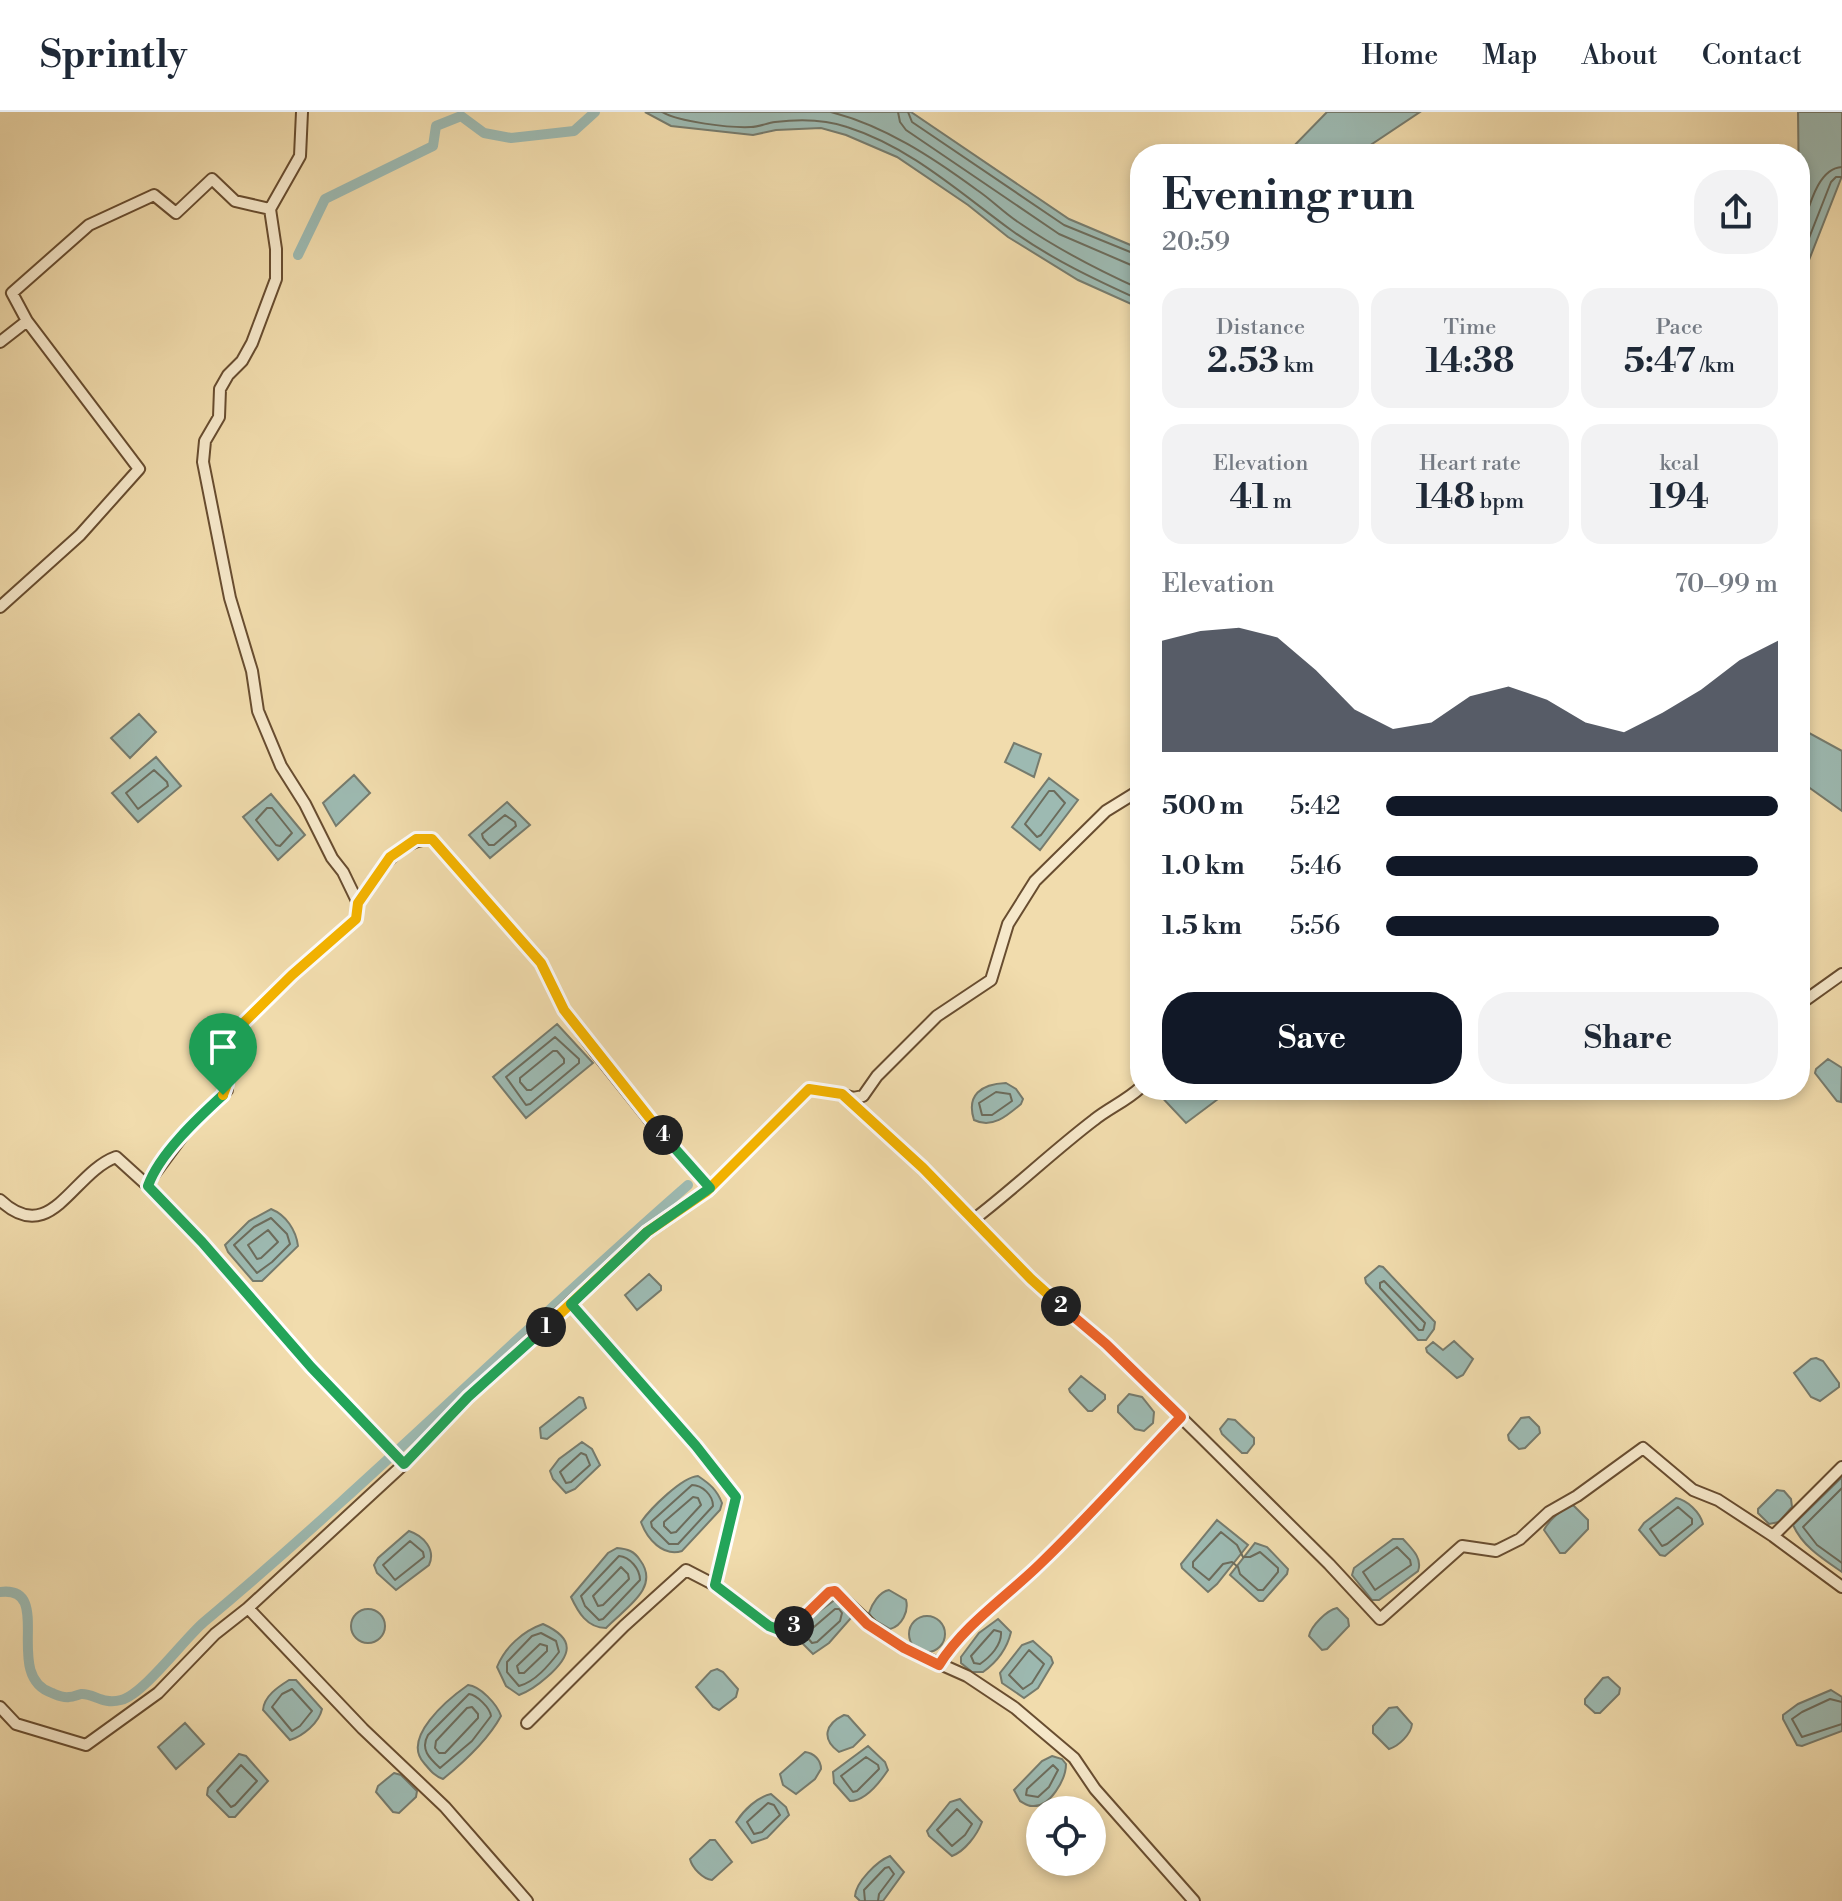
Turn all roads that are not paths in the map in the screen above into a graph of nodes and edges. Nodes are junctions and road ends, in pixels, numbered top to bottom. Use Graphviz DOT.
graph roads {
  1 [pos="302,112"];
  2 [pos="270,209"];
  3 [pos="27,321"];
  4 [pos="0,342"];
  5 [pos="0,607"];
  6 [pos="1130,796"];
  7 [pos="358,903"];
  8 [pos="1842,974"];
  9 [pos="1810,997"];
  10 [pos="842,1094"];
  11 [pos="1130,1095"];
  12 [pos="148,1186"];
  13 [pos="710,1188"];
  14 [pos="0,1200"];
  15 [pos="973,1220"];
  16 [pos="571,1304"];
  17 [pos="1181,1417"];
  18 [pos="402,1462"];
  19 [pos="1842,1467"];
  20 [pos="1773,1536"];
  21 [pos="715,1585"];
  22 [pos="1842,1587"];
  23 [pos="248,1608"];
  24 [pos="939,1665"];
  25 [pos="0,1707"];
  26 [pos="527,1723"];
  27 [pos="527,1901"];
  28 [pos="1194,1901"];
  1 -- 2 [label="street"];
  2 -- 3 [label="street"];
  2 -- 7 [label="street"];
  3 -- 4 [label="street"];
  3 -- 5 [label="street"];
  6 -- 10 [label="street"];
  7 -- 12 [label="street"];
  7 -- 13 [label="street"];
  8 -- 9 [label="street"];
  10 -- 13 [label="street"];
  10 -- 15 [label="street"];
  11 -- 15 [label="street"];
  12 -- 14 [label="street"];
  12 -- 18 [label="street"];
  13 -- 16 [label="street"];
  15 -- 17 [label="street"];
  16 -- 18 [label="street"];
  16 -- 21 [label="street"];
  17 -- 20 [label="street"];
  17 -- 24 [label="street"];
  18 -- 23 [label="street"];
  19 -- 20 [label="street"];
  20 -- 22 [label="street"];
  21 -- 24 [label="street"];
  21 -- 26 [label="street"];
  23 -- 25 [label="street"];
  23 -- 27 [label="street"];
  24 -- 28 [label="street"];
}
